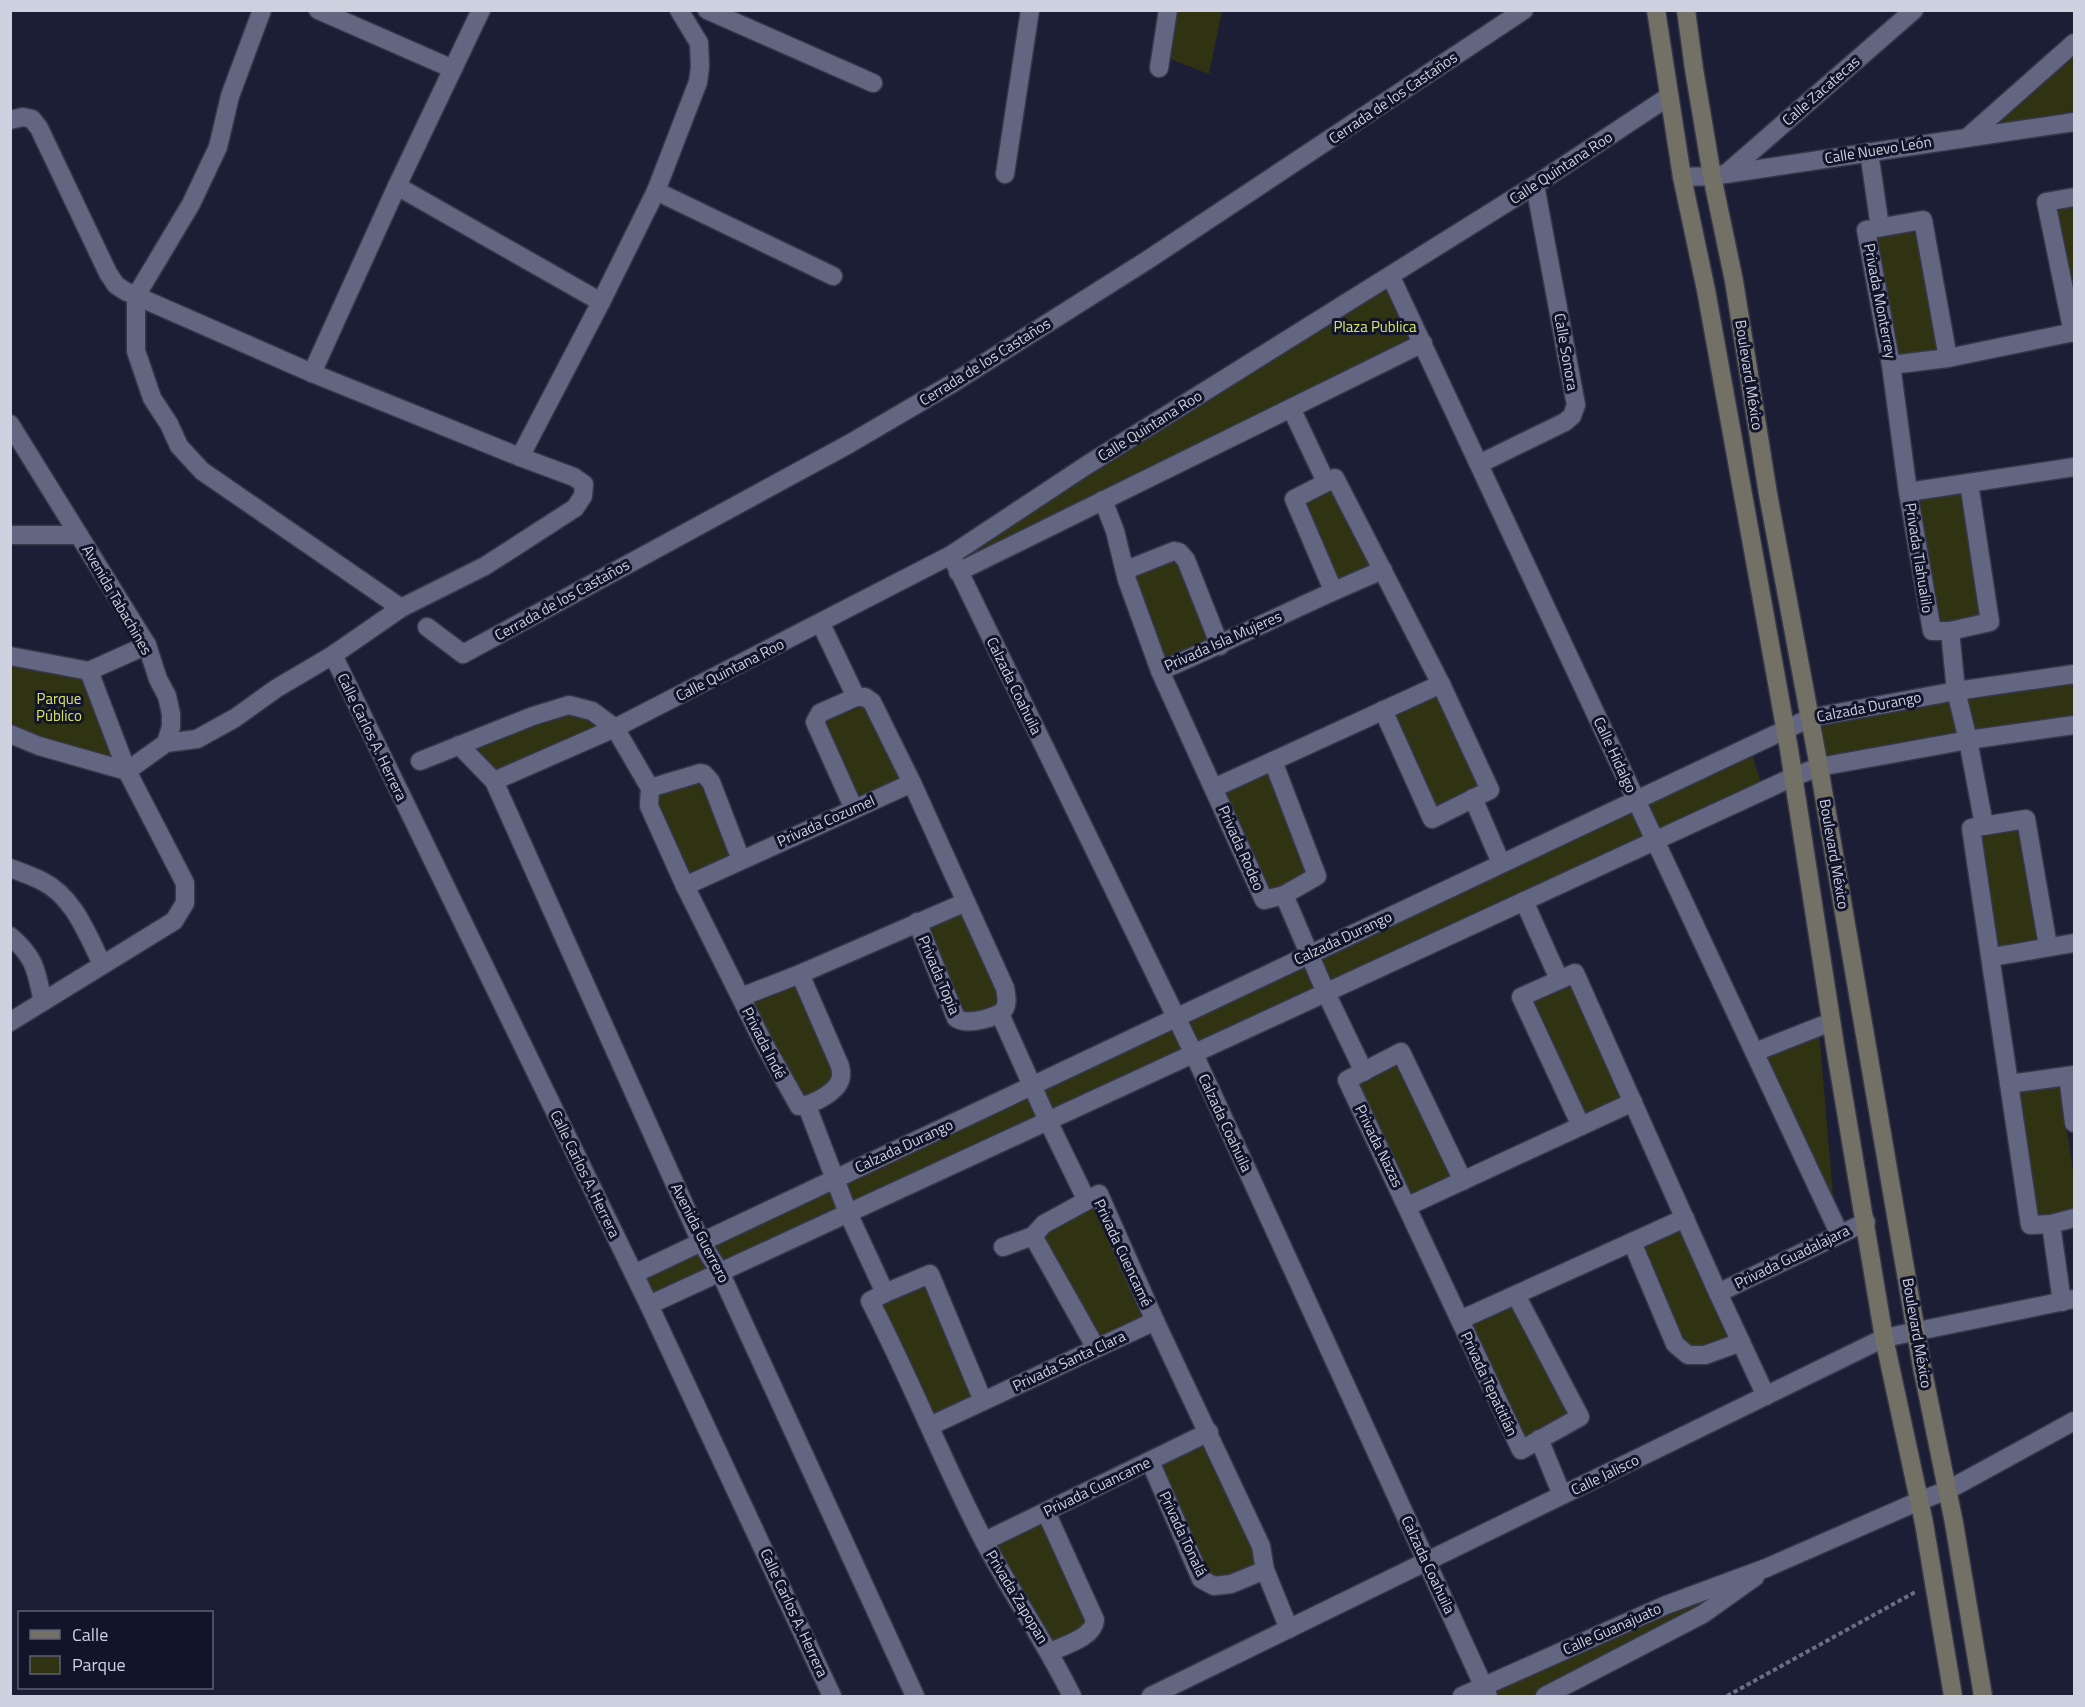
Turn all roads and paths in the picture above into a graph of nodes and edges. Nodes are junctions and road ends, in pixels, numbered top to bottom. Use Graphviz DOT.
graph roads {
  1 [pos="262,10"];
  2 [pos="318,10"];
  3 [pos="481,10"];
  4 [pos="679,10"];
  5 [pos="707,10"];
  6 [pos="1030,10"];
  7 [pos="1168,10"];
  8 [pos="1524,10"];
  9 [pos="1656,10"];
  10 [pos="1686,10"];
  11 [pos="1914,10"];
  12 [pos="2074,43"];
  13 [pos="1159,68"];
  14 [pos="453,69"];
  15 [pos="873,83"];
  16 [pos="1668,97"];
  17 [pos="10,120"];
  18 [pos="2074,127"];
  19 [pos="1969,136"];
  20 [pos="1869,152"];
  21 [pos="1005,174"];
  22 [pos="1720,174"];
  23 [pos="1682,177"];
  24 [pos="1535,185"];
  25 [pos="397,186"];
  26 [pos="656,191"];
  27 [pos="2074,197"];
  28 [pos="1880,227"];
  29 [pos="833,276"];
  30 [pos="1390,277"];
  31 [pos="136,296"];
  32 [pos="602,302"];
  33 [pos="2074,332"];
  34 [pos="1423,343"];
  35 [pos="1948,358"];
  36 [pos="1891,365"];
  37 [pos="312,373"];
  38 [pos="1291,408"];
  39 [pos="10,424"];
  40 [pos="520,457"];
  41 [pos="1479,464"];
  42 [pos="2074,467"];
  43 [pos="1326,482"];
  44 [pos="1969,483"];
  45 [pos="1908,492"];
  46 [pos="1103,500"];
  47 [pos="10,535"];
  48 [pos="79,535"];
  49 [pos="955,564"];
  50 [pos="1126,570"];
  51 [pos="1383,570"];
  52 [pos="1333,590"];
  53 [pos="401,608"];
  54 [pos="821,624"];
  55 [pos="427,627"];
  56 [pos="1950,631"];
  57 [pos="147,645"];
  58 [pos="1220,646"];
  59 [pos="333,655"];
  60 [pos="10,656"];
  61 [pos="89,670"];
  62 [pos="1160,671"];
  63 [pos="2074,674"];
  64 [pos="1441,684"];
  65 [pos="1956,691"];
  66 [pos="856,697"];
  67 [pos="1383,710"];
  68 [pos="1810,717"];
  69 [pos="2074,725"];
  70 [pos="615,728"];
  71 [pos="1785,729"];
  72 [pos="10,734"];
  73 [pos="1968,740"];
  74 [pos="166,743"];
  75 [pos="459,746"];
  76 [pos="420,761"];
  77 [pos="1273,761"];
  78 [pos="1819,767"];
  79 [pos="127,771"];
  80 [pos="1793,777"];
  81 [pos="494,781"];
  82 [pos="912,783"];
  83 [pos="650,788"];
  84 [pos="1214,788"];
  85 [pos="1473,798"];
  86 [pos="1636,799"];
  87 [pos="854,809"];
  88 [pos="1984,825"];
  89 [pos="1655,841"];
  90 [pos="741,860"];
  91 [pos="1501,863"];
  92 [pos="10,868"];
  93 [pos="685,886"];
  94 [pos="1284,895"];
  95 [pos="1524,901"];
  96 [pos="966,902"];
  97 [pos="917,922"];
  98 [pos="10,936"];
  99 [pos="2074,943"];
  100 [pos="2048,946"];
  101 [pos="1311,953"];
  102 [pos="1992,957"];
  103 [pos="102,964"];
  104 [pos="800,974"];
  105 [pos="1559,979"];
  106 [pos="1326,993"];
  107 [pos="741,997"];
  108 [pos="43,1002"];
  109 [pos="1000,1014"];
  110 [pos="1175,1017"];
  111 [pos="10,1022"];
  112 [pos="1831,1022"];
  113 [pos="1755,1052"];
  114 [pos="1194,1054"];
  115 [pos="1364,1072"];
  116 [pos="2071,1075"];
  117 [pos="2009,1084"];
  118 [pos="1032,1085"];
  119 [pos="1633,1102"];
  120 [pos="807,1106"];
  121 [pos="1048,1121"];
  122 [pos="2074,1123"];
  123 [pos="1581,1126"];
  124 [pos="833,1179"];
  125 [pos="1463,1180"];
  126 [pos="1086,1199"];
  127 [pos="1408,1206"];
  128 [pos="848,1213"];
  129 [pos="1685,1218"];
  130 [pos="2074,1218"];
  131 [pos="1866,1222"];
  132 [pos="2051,1224"];
  133 [pos="1839,1233"];
  134 [pos="1033,1236"];
  135 [pos="701,1242"];
  136 [pos="1632,1242"];
  137 [pos="1003,1247"];
  138 [pos="720,1272"];
  139 [pos="634,1274"];
  140 [pos="885,1293"];
  141 [pos="1718,1293"];
  142 [pos="1516,1295"];
  143 [pos="2068,1300"];
  144 [pos="649,1305"];
  145 [pos="1460,1320"];
  146 [pos="1155,1321"];
  147 [pos="1916,1331"];
  148 [pos="1884,1338"];
  149 [pos="1741,1342"];
  150 [pos="1096,1348"];
  151 [pos="1766,1396"];
  152 [pos="983,1401"];
  153 [pos="2074,1421"];
  154 [pos="930,1426"];
  155 [pos="1209,1432"];
  156 [pos="1539,1439"];
  157 [pos="1150,1461"];
  158 [pos="1948,1490"];
  159 [pos="1562,1495"];
  160 [pos="1919,1501"];
  161 [pos="1046,1512"];
  162 [pos="985,1541"];
  163 [pos="1426,1562"];
  164 [pos="1766,1568"];
  165 [pos="1265,1570"];
  166 [pos="1933,1582"];
  167 [pos="1289,1629"];
  168 [pos="1050,1652"];
  169 [pos="1486,1691"];
  170 [pos="832,1696"];
  171 [pos="915,1696"];
  172 [pos="1072,1696"];
  173 [pos="1151,1696"];
  174 [pos="1462,1696"];
  175 [pos="1545,1696"];
  176 [pos="1726,1696"];
  177 [pos="1953,1696"];
  178 [pos="1983,1696"];
  1 -- 31 [label="street"];
  2 -- 14 [label="street"];
  3 -- 14 [label="street"];
  4 -- 26 [label="street"];
  5 -- 15 [label="street"];
  6 -- 21 [label="street"];
  7 -- 13 [label="street"];
  8 -- 55 [label="street, Cerrada de los Castaños"];
  9 -- 16 [label="main road, Boulevard México"];
  10 -- 22 [label="main road, Boulevard México"];
  11 -- 22 [label="street, Calle Zacatecas"];
  12 -- 19 [label="street"];
  14 -- 25 [label="street"];
  16 -- 23 [label="main road, Boulevard México"];
  16 -- 24 [label="street, Calle Quintana Roo"];
  17 -- 31 [label="street"];
  18 -- 19 [label="street, Calle Nuevo León"];
  19 -- 20 [label="street, Calle Nuevo León"];
  20 -- 22 [label="street, Calle Nuevo León"];
  20 -- 28 [label="street, Privada Monterrey"];
  22 -- 23 [label="street, Calle Nuevo León"];
  22 -- 68 [label="main road, Boulevard México"];
  23 -- 71 [label="main road, Boulevard México"];
  24 -- 30 [label="street, Calle Quintana Roo"];
  24 -- 41 [label="street, Calle Sonora"];
  25 -- 32 [label="street"];
  25 -- 37 [label="street"];
  26 -- 29 [label="street"];
  26 -- 32 [label="street"];
  27 -- 33 [label="street"];
  28 -- 35 [label="street, Privada Monterrey"];
  28 -- 36 [label="street, Privada Monterrey"];
  30 -- 34 [label="street, Calle Hidalgo"];
  30 -- 49 [label="street, Calle Quintana Roo"];
  31 -- 37 [label="street"];
  31 -- 53 [label="street"];
  32 -- 40 [label="street"];
  33 -- 35 [label="street, Privada Monterrey"];
  34 -- 38 [label="street, Calle Quintana Roo"];
  34 -- 41 [label="street, Calle Hidalgo"];
  35 -- 36 [label="street, Privada Monterrey"];
  36 -- 45 [label="street"];
  37 -- 40 [label="street"];
  38 -- 43 [label="street"];
  38 -- 46 [label="street, Calle Quintana Roo"];
  39 -- 48 [label="street, Avenida Tabachines"];
  40 -- 53 [label="street"];
  41 -- 86 [label="street, Calle Hidalgo"];
  42 -- 44 [label="street, Privada Tlahualilo"];
  43 -- 51 [label="street"];
  43 -- 52 [label="street"];
  44 -- 45 [label="street, Privada Tlahualilo"];
  44 -- 56 [label="street"];
  45 -- 56 [label="street, Privada Tlahualilo"];
  46 -- 49 [label="street, Calle Quintana Roo"];
  46 -- 50 [label="street, Privada Isla Mujeres"];
  47 -- 48 [label="street"];
  48 -- 57 [label="street, Avenida Tabachines"];
  49 -- 54 [label="street, Calle Quintana Roo"];
  49 -- 110 [label="street, Calzada Coahuila"];
  50 -- 58 [label="street"];
  50 -- 62 [label="street, Privada Isla Mujeres"];
  51 -- 52 [label="street, Privada Isla Mujeres"];
  51 -- 64 [label="street"];
  52 -- 58 [label="street, Privada Isla Mujeres"];
  53 -- 59 [label="street"];
  54 -- 66 [label="street"];
  54 -- 70 [label="street, Calle Quintana Roo"];
  56 -- 65 [label="street"];
  57 -- 61 [label="street"];
  57 -- 74 [label="street, Avenida Tabachines"];
  58 -- 62 [label="street, Privada Isla Mujeres"];
  59 -- 74 [label="street"];
  59 -- 139 [label="street, Calle Carlos A. Herrera"];
  60 -- 61 [label="street"];
  61 -- 79 [label="street"];
  62 -- 84 [label="street"];
  63 -- 65 [label="street, Calzada Durango"];
  64 -- 67 [label="street, Privada Rodeo"];
  64 -- 85 [label="street"];
  65 -- 68 [label="street, Calzada Durango"];
  65 -- 73 [label="street"];
  66 -- 82 [label="street"];
  66 -- 87 [label="street"];
  67 -- 77 [label="street, Privada Rodeo"];
  67 -- 85 [label="street"];
  68 -- 71 [label="street, Calzada Durango"];
  68 -- 78 [label="main road, Boulevard México"];
  69 -- 73 [label="street"];
  70 -- 75 [label="street"];
  70 -- 81 [label="street, Calle Quintana Roo"];
  70 -- 83 [label="street"];
  71 -- 80 [label="main road, Boulevard México"];
  71 -- 86 [label="street, Calzada Durango"];
  72 -- 79 [label="street"];
  73 -- 78 [label="street"];
  73 -- 88 [label="street"];
  74 -- 79 [label="street"];
  75 -- 76 [label="street"];
  75 -- 81 [label="street, Avenida Guerrero"];
  77 -- 84 [label="street, Privada Rodeo"];
  77 -- 94 [label="street, Privada Rodeo"];
  78 -- 80 [label="street"];
  78 -- 147 [label="main road, Boulevard México"];
  79 -- 103 [label="street"];
  80 -- 89 [label="street"];
  80 -- 112 [label="main road, Boulevard México"];
  81 -- 135 [label="street, Avenida Guerrero"];
  82 -- 87 [label="street, Privada Cozumel"];
  82 -- 96 [label="street"];
  83 -- 90 [label="street"];
  83 -- 93 [label="street"];
  84 -- 94 [label="street, Privada Rodeo"];
  85 -- 91 [label="street"];
  86 -- 89 [label="street, Calle Hidalgo"];
  86 -- 91 [label="street, Calzada Durango"];
  87 -- 90 [label="street, Privada Cozumel"];
  88 -- 100 [label="street"];
  88 -- 102 [label="street"];
  89 -- 95 [label="street"];
  89 -- 113 [label="street, Calle Hidalgo"];
  90 -- 93 [label="street, Privada Cozumel"];
  91 -- 101 [label="street, Calzada Durango"];
  92 -- 103 [label="street"];
  93 -- 107 [label="street"];
  94 -- 101 [label="street"];
  95 -- 105 [label="street"];
  95 -- 106 [label="street"];
  96 -- 97 [label="street, Privada Indé"];
  96 -- 109 [label="street"];
  97 -- 104 [label="street, Privada Indé"];
  97 -- 109 [label="street, Privada Topia"];
  98 -- 108 [label="street"];
  99 -- 100 [label="street"];
  100 -- 102 [label="street"];
  101 -- 106 [label="street"];
  101 -- 110 [label="street, Calzada Durango"];
  102 -- 117 [label="street"];
  103 -- 108 [label="street"];
  104 -- 107 [label="street, Privada Indé"];
  104 -- 120 [label="street"];
  105 -- 119 [label="street, Privada Guadalajara"];
  105 -- 123 [label="street"];
  106 -- 114 [label="street"];
  106 -- 115 [label="street"];
  107 -- 120 [label="street, Privada Indé"];
  108 -- 111 [label="street"];
  109 -- 118 [label="street"];
  110 -- 114 [label="street, Calzada Coahuila"];
  110 -- 118 [label="street, Calzada Durango"];
  112 -- 113 [label="street"];
  112 -- 131 [label="main road, Boulevard México"];
  113 -- 133 [label="street, Calle Hidalgo"];
  114 -- 121 [label="street"];
  114 -- 163 [label="street, Calzada Coahuila"];
  115 -- 125 [label="street, Privada Nazas"];
  115 -- 127 [label="street, Privada Nazas"];
  116 -- 117 [label="street"];
  116 -- 122 [label="street"];
  117 -- 132 [label="street"];
  118 -- 121 [label="street, Privada Cuencamé"];
  118 -- 124 [label="street, Calzada Durango"];
  119 -- 123 [label="street, Privada Nazas"];
  119 -- 129 [label="street, Privada Guadalajara"];
  120 -- 124 [label="street, Privada Indé"];
  121 -- 126 [label="street, Privada Cuencamé"];
  121 -- 128 [label="street"];
  123 -- 125 [label="street, Privada Nazas"];
  124 -- 128 [label="street, Privada Indé"];
  124 -- 135 [label="street, Calzada Durango"];
  125 -- 127 [label="street, Privada Nazas"];
  126 -- 134 [label="street, Privada Cuencamé"];
  126 -- 146 [label="street, Privada Cuencamé"];
  127 -- 145 [label="street"];
  128 -- 138 [label="street"];
  128 -- 140 [label="street"];
  129 -- 136 [label="street, Privada Tepatitlán"];
  129 -- 141 [label="street, Privada Guadalajara"];
  130 -- 132 [label="street"];
  131 -- 133 [label="street, Privada Guadalajara"];
  131 -- 148 [label="main road, Boulevard México"];
  132 -- 143 [label="street"];
  133 -- 141 [label="street, Privada Guadalajara"];
  134 -- 137 [label="street, Privada Cuencamé"];
  134 -- 150 [label="street"];
  135 -- 138 [label="street, Avenida Guerrero"];
  135 -- 139 [label="street, Calzada Durango"];
  136 -- 142 [label="street, Privada Tepatitlán"];
  136 -- 149 [label="street"];
  138 -- 144 [label="street"];
  138 -- 171 [label="street, Avenida Guerrero"];
  139 -- 144 [label="street, Calle Carlos A. Herrera"];
  140 -- 152 [label="street"];
  140 -- 154 [label="street"];
  141 -- 149 [label="street, Privada Guadalajara"];
  142 -- 145 [label="street, Privada Tepatitlán"];
  142 -- 156 [label="street, Privada Tepatitlán"];
  143 -- 147 [label="street, Calle Jalisco"];
  144 -- 170 [label="street, Calle Carlos A. Herrera"];
  145 -- 156 [label="street, Privada Tepatitlán"];
  146 -- 150 [label="street, Privada Santa Clara"];
  146 -- 155 [label="street"];
  147 -- 148 [label="street, Calle Jalisco"];
  147 -- 158 [label="main road, Boulevard México"];
  148 -- 151 [label="street, Calle Jalisco"];
  148 -- 160 [label="main road, Boulevard México"];
  149 -- 151 [label="street, Privada Guadalajara"];
  150 -- 152 [label="street, Privada Santa Clara"];
  151 -- 159 [label="street, Calle Jalisco"];
  152 -- 154 [label="street, Privada Santa Clara"];
  153 -- 158 [label="street, Calle Guanajuato"];
  154 -- 162 [label="street"];
  155 -- 157 [label="street, Privada Cuancame"];
  155 -- 165 [label="street"];
  156 -- 159 [label="street, Privada Tepatitlán"];
  157 -- 161 [label="street, Privada Cuancame"];
  157 -- 165 [label="street, Privada Tonalá"];
  158 -- 160 [label="street, Calle Guanajuato"];
  158 -- 178 [label="main road, Boulevard México"];
  159 -- 163 [label="street, Calle Jalisco"];
  160 -- 164 [label="street, Calle Guanajuato"];
  160 -- 166 [label="main road, Boulevard México"];
  161 -- 162 [label="street, Privada Cuancame"];
  161 -- 168 [label="street, Privada Zapopan"];
  162 -- 168 [label="street, Privada Zapopan"];
  163 -- 167 [label="street, Calle Jalisco"];
  163 -- 169 [label="street, Calzada Coahuila"];
  164 -- 169 [label="street, Calle Guanajuato"];
  164 -- 175 [label="street, Calle Guanajuato"];
  165 -- 167 [label="street"];
  166 -- 176 [label="path"];
  166 -- 177 [label="main road, Boulevard México"];
  167 -- 173 [label="street, Calle Jalisco"];
  168 -- 172 [label="street, Privada Zapopan"];
  169 -- 174 [label="street, Calle Guanajuato"];
}
